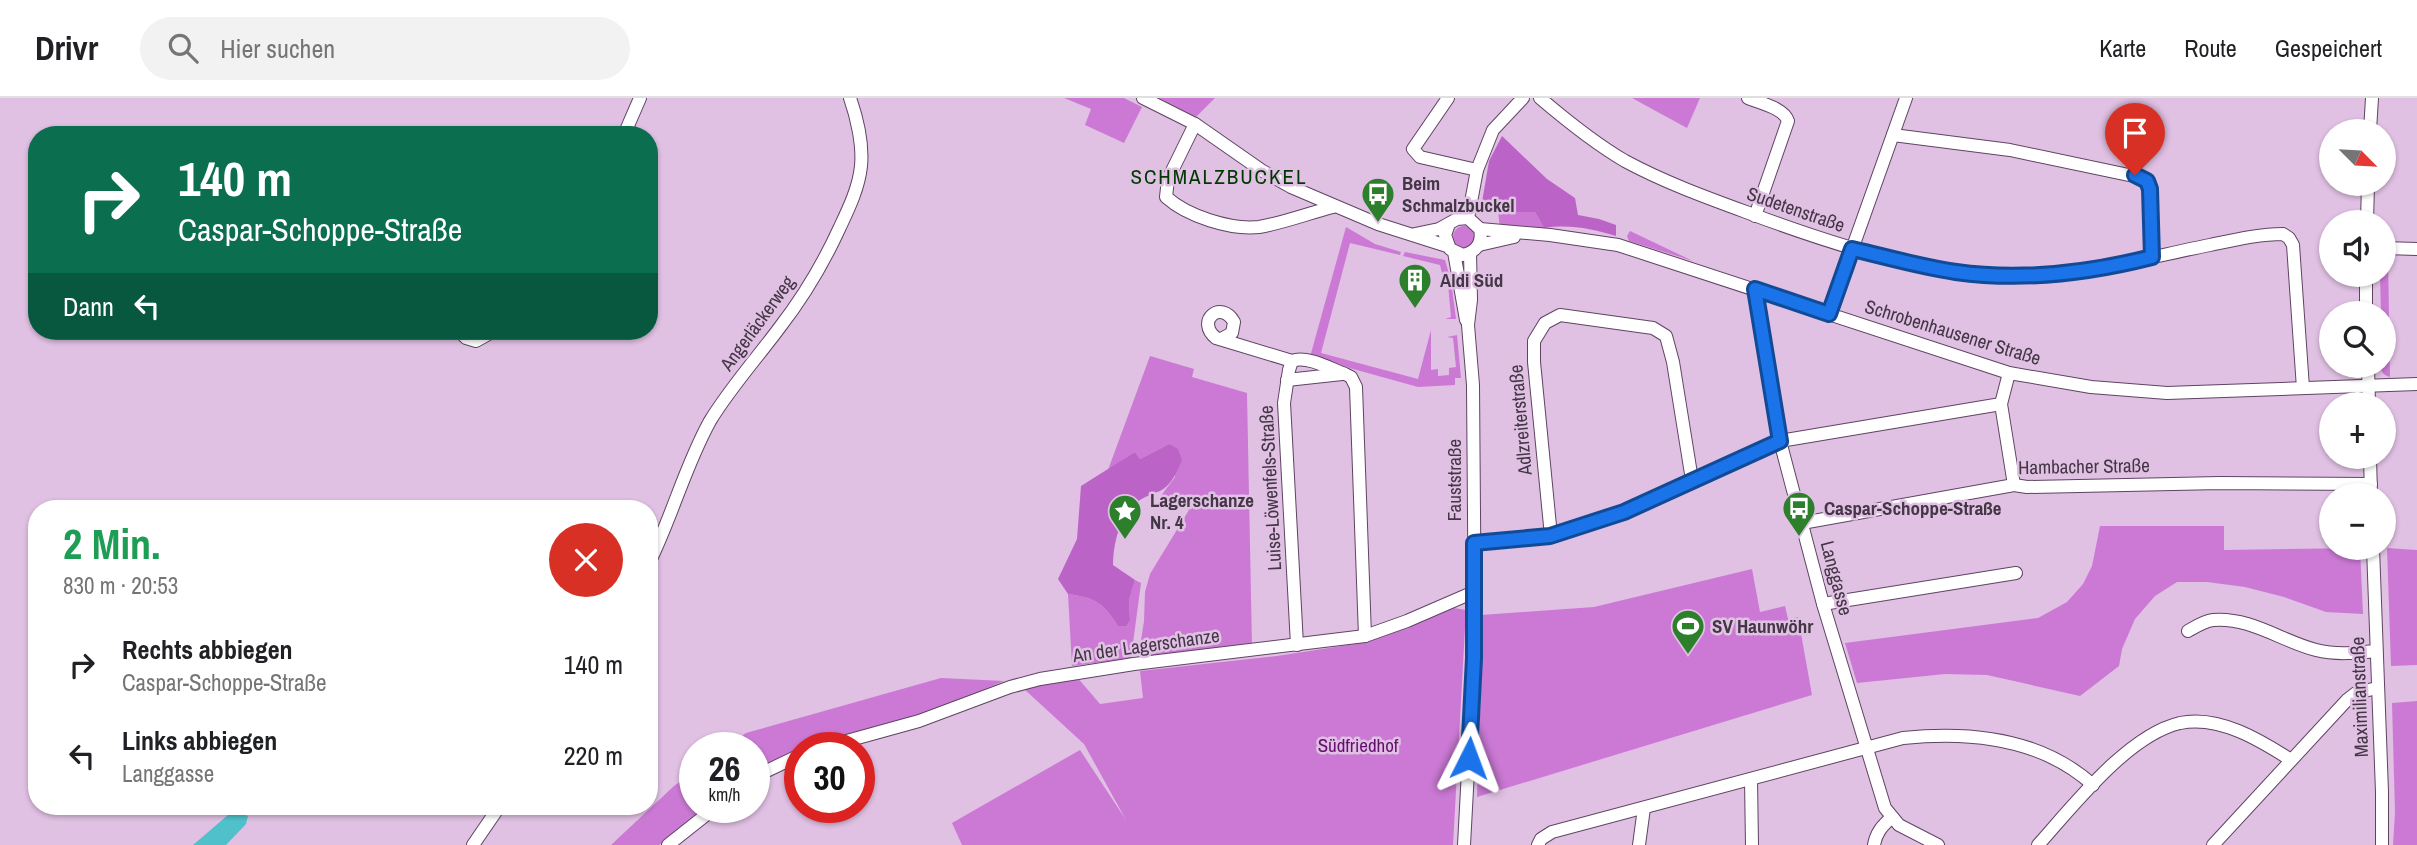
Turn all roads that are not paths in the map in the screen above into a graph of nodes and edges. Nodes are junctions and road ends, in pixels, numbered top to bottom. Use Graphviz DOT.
graph roads {
  1 [pos="640,98"];
  2 [pos="850,98"];
  3 [pos="1143,98"];
  4 [pos="1448,98"];
  5 [pos="1523,98"];
  6 [pos="1540,98"];
  7 [pos="1748,98"];
  8 [pos="1906,98"];
  9 [pos="2372,98"];
  10 [pos="2371,119"];
  11 [pos="1195,124"];
  12 [pos="628,126"];
  13 [pos="1893,135"];
  14 [pos="1477,170"];
  15 [pos="1334,206"];
  16 [pos="1755,216"];
  17 [pos="1468,219"];
  18 [pos="1449,224"];
  19 [pos="1480,229"];
  20 [pos="1414,234"];
  21 [pos="1532,234"];
  22 [pos="2396,248"];
  23 [pos="1450,249"];
  24 [pos="1474,249"];
  25 [pos="1852,249"];
  26 [pos="2417,249"];
  27 [pos="2152,257"];
  28 [pos="1755,289"];
  29 [pos="1829,314"];
  30 [pos="1468,325"];
  31 [pos="1223,338"];
  32 [pos="1293,361"];
  33 [pos="2009,373"];
  34 [pos="1345,374"];
  35 [pos="2368,378"];
  36 [pos="1287,380"];
  37 [pos="2417,384"];
  38 [pos="2368,386"];
  39 [pos="2303,388"];
  40 [pos="2368,392"];
  41 [pos="2001,404"];
  42 [pos="1780,441"];
  43 [pos="1692,480"];
  44 [pos="2014,485"];
  45 [pos="2319,488"];
  46 [pos="1801,523"];
  47 [pos="1550,536"];
  48 [pos="658,543"];
  49 [pos="1474,543"];
  50 [pos="2373,560"];
  51 [pos="2017,573"];
  52 [pos="1474,592"];
  53 [pos="1823,604"];
  54 [pos="2188,631"];
  55 [pos="1365,636"];
  56 [pos="1297,645"];
  57 [pos="2376,651"];
  58 [pos="2377,688"];
  59 [pos="875,733"];
  60 [pos="1866,746"];
  61 [pos="2291,760"];
  62 [pos="1751,779"];
  63 [pos="2093,785"];
  64 [pos="1644,807"];
  65 [pos="494,815"];
  66 [pos="1891,818"];
  67 [pos="696,823"];
  68 [pos="2380,844"];
  69 [pos="473,845"];
  70 [pos="668,845"];
  71 [pos="1464,845"];
  72 [pos="1538,845"];
  73 [pos="1639,845"];
  74 [pos="1752,845"];
  75 [pos="1874,845"];
  76 [pos="1938,845"];
  77 [pos="2038,845"];
  78 [pos="2213,845"];
  1 -- 12 [label="street"];
  2 -- 48 [label="street, Angerläckerweg"];
  3 -- 11 [label="street"];
  4 -- 14 [label="street"];
  5 -- 14 [label="street"];
  6 -- 16 [label="street, Sudetenstraße"];
  7 -- 16 [label="street"];
  8 -- 13 [label="street"];
  9 -- 10 [label="street"];
  11 -- 15 [label="street"];
  11 -- 15 [label="street"];
  13 -- 25 [label="street"];
  13 -- 27 [label="street"];
  14 -- 17 [label="street"];
  15 -- 20 [label="street"];
  16 -- 25 [label="street, Sudetenstraße"];
  17 -- 18 [label="street"];
  17 -- 19 [label="street"];
  18 -- 20 [label="street"];
  18 -- 23 [label="street"];
  19 -- 21 [label="street, Schrobenhausener Straße"];
  19 -- 24 [label="street"];
  20 -- 23 [label="street"];
  21 -- 24 [label="street, Schrobenhausener Straße"];
  21 -- 28 [label="street, Schrobenhausener Straße"];
  22 -- 26 [label="street"];
  23 -- 24 [label="street"];
  23 -- 30 [label="street, Fauststraße"];
  24 -- 30 [label="street, Fauststraße"];
  25 -- 27 [label="street, Sudetenstraße"];
  25 -- 29 [label="street"];
  27 -- 39 [label="street, Sudetenstraße"];
  28 -- 29 [label="street, Schrobenhausener Straße"];
  28 -- 42 [label="street, Langgasse"];
  29 -- 33 [label="street, Schrobenhausener Straße"];
  30 -- 49 [label="street, Fauststraße"];
  31 -- 32 [label="street"];
  32 -- 34 [label="street"];
  32 -- 36 [label="street, Luise-Löwenfels-Straße"];
  33 -- 39 [label="street, Schrobenhausener Straße"];
  33 -- 41 [label="street"];
  34 -- 36 [label="street"];
  34 -- 55 [label="street"];
  35 -- 38 [label="street"];
  36 -- 56 [label="street, Luise-Löwenfels-Straße"];
  37 -- 38 [label="street, Schrobenhausener Straße"];
  38 -- 39 [label="street, Schrobenhausener Straße"];
  38 -- 40 [label="street"];
  41 -- 42 [label="street"];
  41 -- 44 [label="street"];
  42 -- 43 [label="street"];
  42 -- 46 [label="street, Langgasse"];
  43 -- 47 [label="street"];
  43 -- 47 [label="street, Adlzreiterstraße"];
  44 -- 45 [label="street, Hambacher Straße"];
  44 -- 46 [label="street, Hambacher Straße"];
  46 -- 53 [label="street, Langgasse"];
  47 -- 49 [label="street"];
  49 -- 52 [label="street, Fauststraße"];
  50 -- 57 [label="street, Maximilianstraße"];
  51 -- 53 [label="street"];
  52 -- 55 [label="street, An der Lagerschanze"];
  52 -- 71 [label="street, Fauststraße"];
  53 -- 60 [label="street, Langgasse"];
  54 -- 57 [label="street"];
  55 -- 56 [label="street, An der Lagerschanze"];
  56 -- 59 [label="street, An der Lagerschanze"];
  57 -- 58 [label="street, Maximilianstraße"];
  58 -- 61 [label="street"];
  58 -- 68 [label="street, Maximilianstraße"];
  60 -- 62 [label="street"];
  60 -- 63 [label="street"];
  60 -- 66 [label="street, Langgasse"];
  61 -- 63 [label="street"];
  61 -- 78 [label="street"];
  62 -- 64 [label="street"];
  62 -- 74 [label="street"];
  63 -- 77 [label="street"];
  64 -- 72 [label="street"];
  64 -- 73 [label="street"];
  65 -- 69 [label="street"];
  66 -- 75 [label="street"];
  66 -- 76 [label="street"];
  67 -- 70 [label="street"];
}
